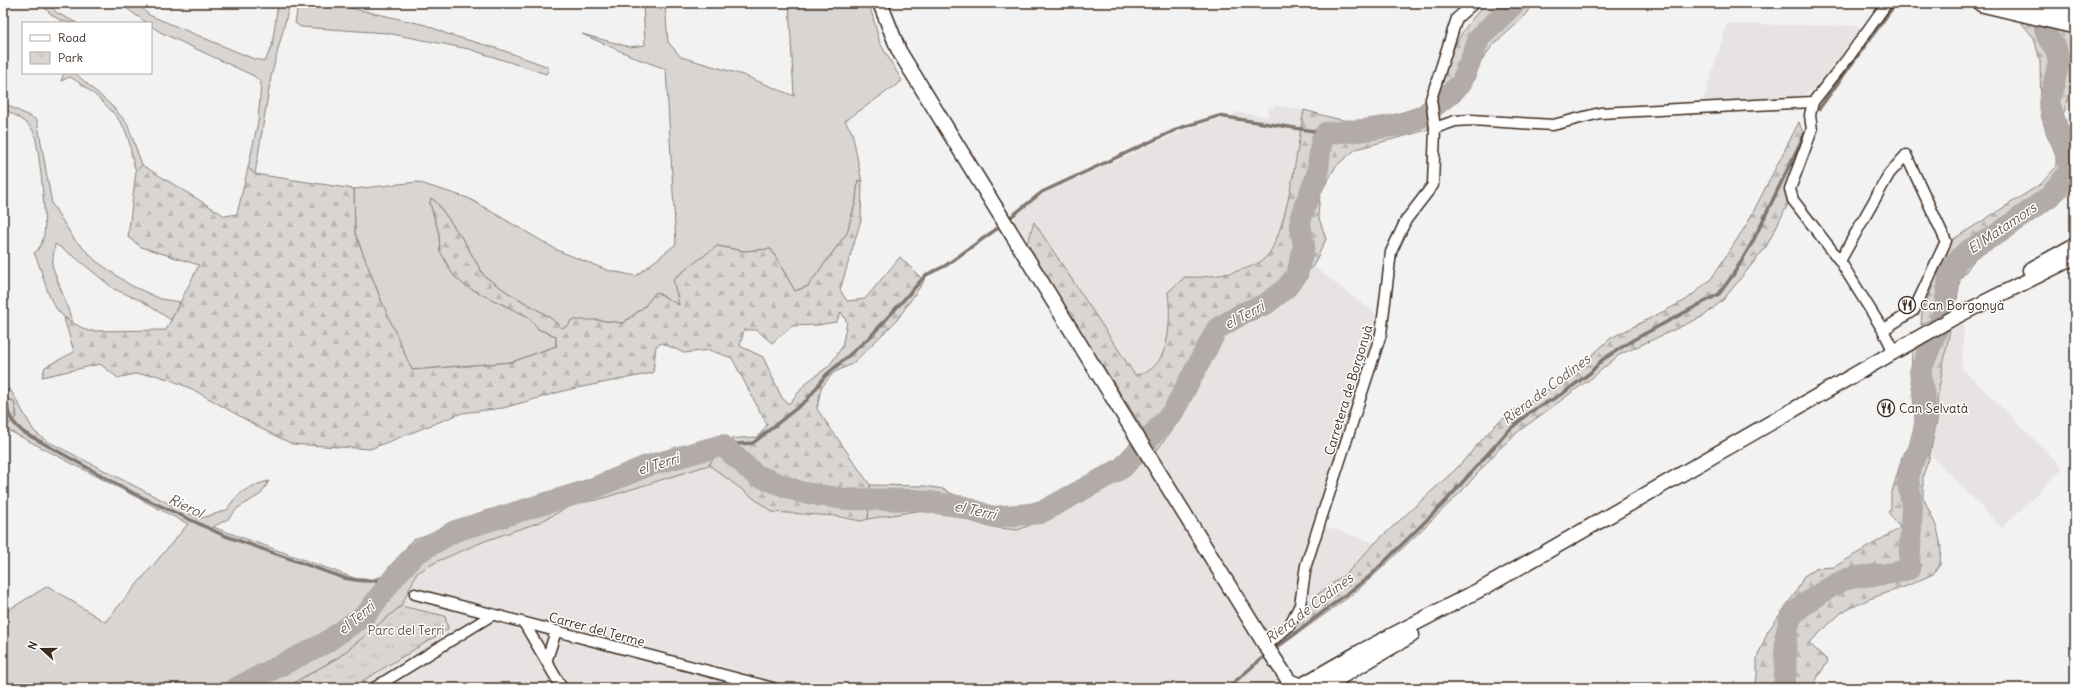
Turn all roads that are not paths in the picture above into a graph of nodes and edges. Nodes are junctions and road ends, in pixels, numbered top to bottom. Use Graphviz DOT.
graph roads {
  1 [pos="880,3"];
  2 [pos="1474,3"];
  3 [pos="1887,3"];
  4 [pos="1982,3"];
  5 [pos="2035,3"];
  6 [pos="2066,3"];
  7 [pos="2075,5"];
  8 [pos="2075,12"];
  9 [pos="2075,25"];
  10 [pos="1813,102"];
  11 [pos="1434,128"];
  12 [pos="2075,245"];
  13 [pos="2075,257"];
  14 [pos="1840,261"];
  15 [pos="1982,303"];
  16 [pos="1883,330"];
  17 [pos="1894,352"];
  18 [pos="1485,587"];
  19 [pos="415,594"];
  20 [pos="492,615"];
  21 [pos="524,623"];
  22 [pos="556,631"];
  23 [pos="1266,646"];
  24 [pos="1383,652"];
  25 [pos="547,660"];
  26 [pos="1295,686"];
  27 [pos="374,688"];
  28 [pos="562,688"];
  29 [pos="774,688"];
  30 [pos="1322,688"];
  1 -- 23 [label="main road"];
  2 -- 11 [label="street, Carretera de Borgonyà"];
  3 -- 10 [label="street"];
  4 -- 9 [label="highway"];
  5 -- 8 [label="highway"];
  6 -- 7 [label="highway"];
  10 -- 11 [label="street"];
  10 -- 14 [label="street"];
  11 -- 23 [label="street, Carretera de Borgonyà"];
  12 -- 15 [label="main road"];
  13 -- 15 [label="main road"];
  14 -- 16 [label="street"];
  14 -- 16 [label="street"];
  15 -- 17 [label="main road"];
  16 -- 17 [label="street"];
  17 -- 18 [label="main road"];
  18 -- 24 [label="main road"];
  18 -- 26 [label="main road"];
  19 -- 20 [label="street, Carrer del Terme"];
  20 -- 21 [label="street, Carrer del Terme"];
  20 -- 27 [label="street"];
  21 -- 22 [label="street, Carrer del Terme"];
  21 -- 25 [label="street"];
  22 -- 25 [label="street"];
  22 -- 29 [label="street, Carrer del Terme"];
  23 -- 26 [label="main road"];
  24 -- 26 [label="main road"];
  24 -- 30 [label="main road"];
  25 -- 28 [label="street"];
}
